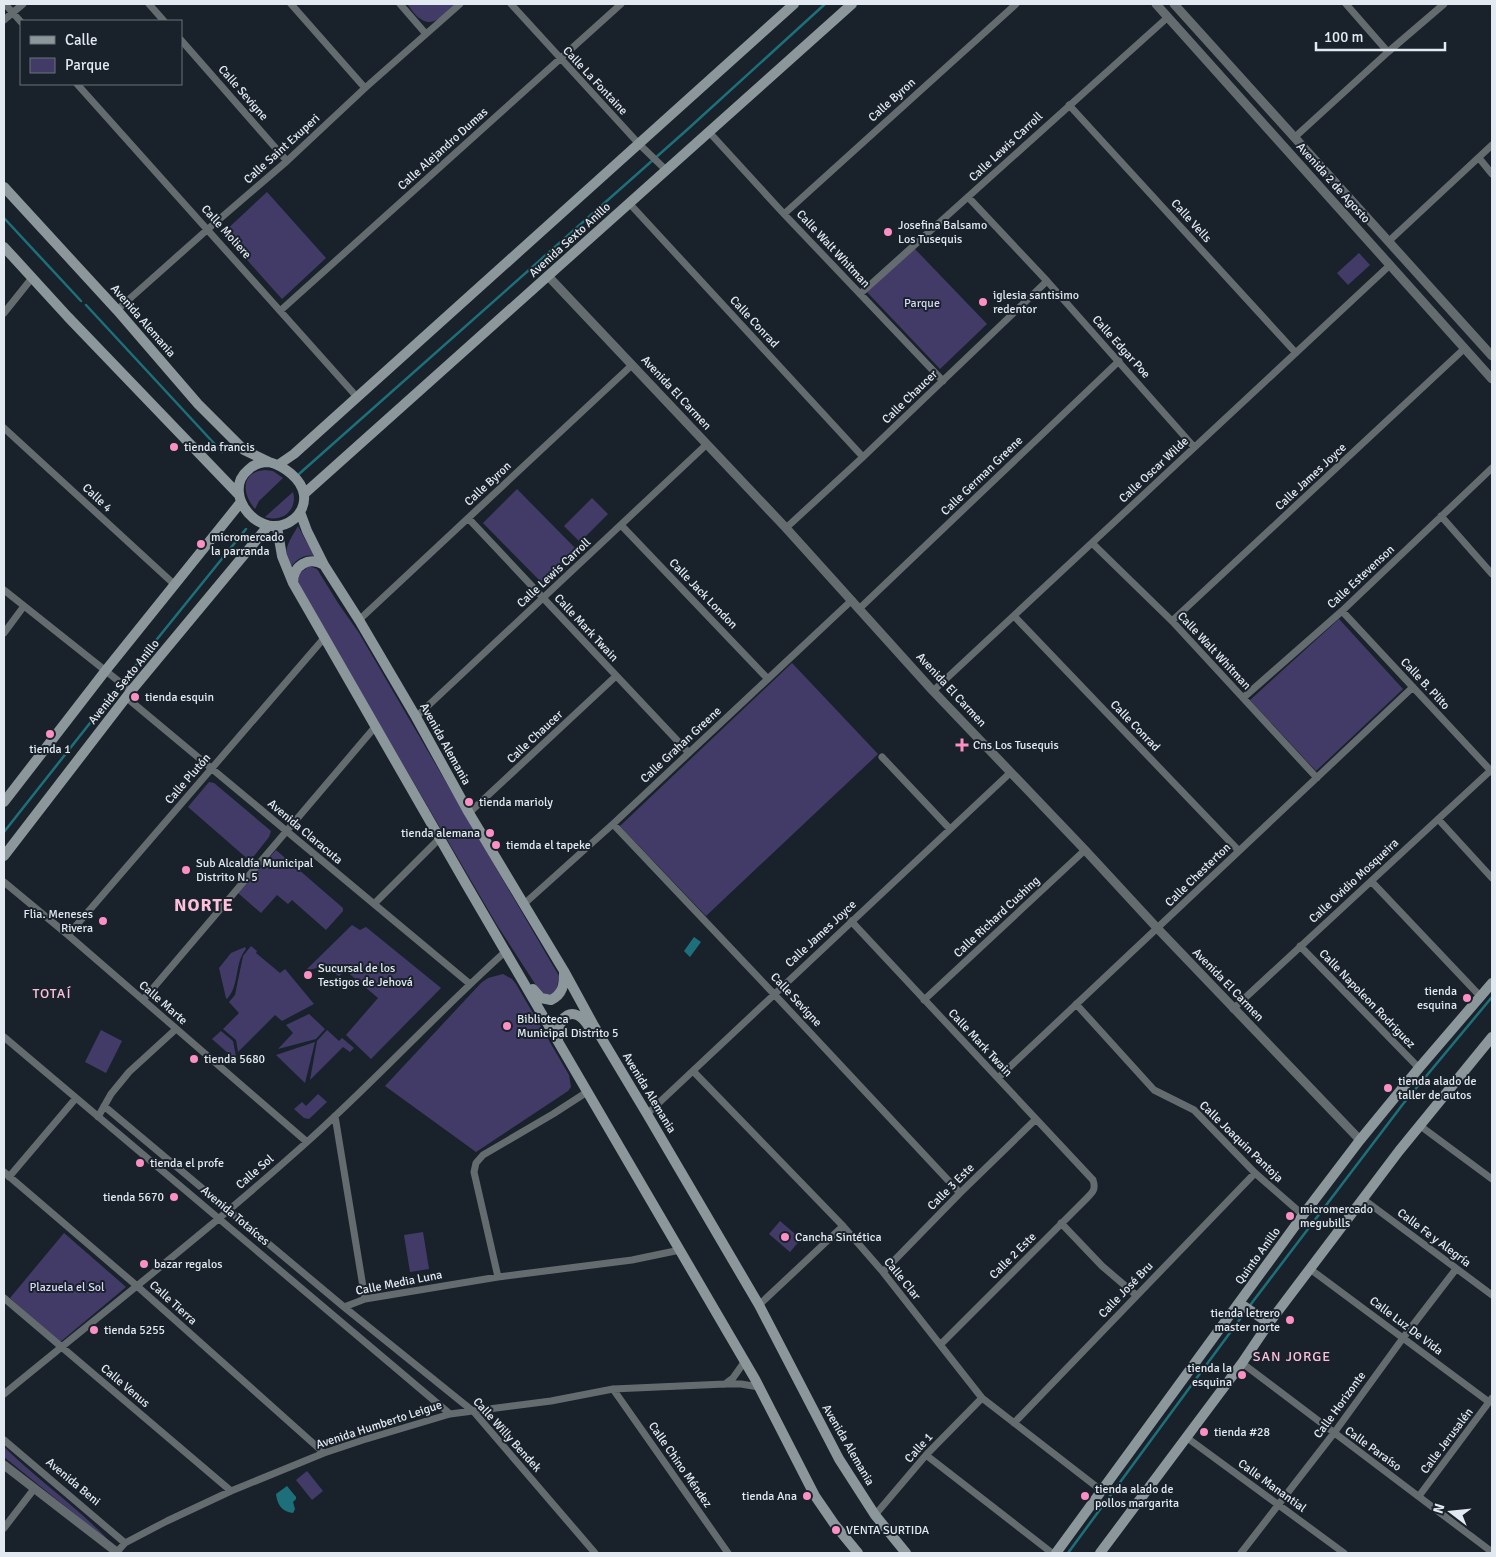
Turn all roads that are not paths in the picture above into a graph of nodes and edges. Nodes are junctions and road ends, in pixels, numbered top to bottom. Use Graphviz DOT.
graph roads {
  1 [pos="5,4"];
  2 [pos="23,4"];
  3 [pos="149,4"];
  4 [pos="291,4"];
  5 [pos="400,4"];
  6 [pos="460,4"];
  7 [pos="510,4"];
  8 [pos="621,4"];
  9 [pos="794,4"];
  10 [pos="852,4"];
  11 [pos="1016,4"];
  12 [pos="1156,4"];
  13 [pos="1174,4"];
  14 [pos="1346,4"];
  15 [pos="1444,4"];
  16 [pos="12,12"];
  17 [pos="1168,17"];
  18 [pos="4,20"];
  19 [pos="163,20"];
  20 [pos="20,21"];
  21 [pos="426,34"];
  22 [pos="182,41"];
  23 [pos="1388,52"];
  24 [pos="560,59"];
  25 [pos="78,85"];
  26 [pos="365,88"];
  27 [pos="1069,105"];
  28 [pos="709,132"];
  29 [pos="1294,137"];
  30 [pos="1492,145"];
  31 [pos="643,148"];
  32 [pos="1479,158"];
  33 [pos="287,160"];
  34 [pos="663,167"];
  35 [pos="1492,174"];
  36 [pos="4,187"];
  37 [pos="968,197"];
  38 [pos="629,204"];
  39 [pos="784,214"];
  40 [pos="208,229"];
  41 [pos="1389,241"];
  42 [pos="4,247"];
  43 [pos="1390,266"];
  44 [pos="548,276"];
  45 [pos="32,278"];
  46 [pos="1047,281"];
  47 [pos="860,294"];
  48 [pos="1438,298"];
  49 [pos="1429,307"];
  50 [pos="117,310"];
  51 [pos="280,310"];
  52 [pos="4,313"];
  53 [pos="1465,348"];
  54 [pos="1296,353"];
  55 [pos="1492,356"];
  56 [pos="1119,361"];
  57 [pos="632,365"];
  58 [pos="1492,379"];
  59 [pos="943,381"];
  60 [pos="357,397"];
  61 [pos="4,428"];
  62 [pos="707,444"];
  63 [pos="1194,447"];
  64 [pos="863,457"];
  65 [pos="274,464"];
  66 [pos="1492,468"];
  67 [pos="304,494"];
  68 [pos="240,498"];
  69 [pos="300,512"];
  70 [pos="1441,516"];
  71 [pos="468,518"];
  72 [pos="621,525"];
  73 [pos="272,527"];
  74 [pos="786,528"];
  75 [pos="1092,543"];
  76 [pos="324,565"];
  77 [pos="1492,574"];
  78 [pos="293,583"];
  79 [pos="175,585"];
  80 [pos="4,590"];
  81 [pos="543,598"];
  82 [pos="852,600"];
  83 [pos="24,606"];
  84 [pos="860,608"];
  85 [pos="1342,611"];
  86 [pos="1014,616"];
  87 [pos="359,620"];
  88 [pos="1172,621"];
  89 [pos="4,633"];
  90 [pos="325,637"];
  91 [pos="106,670"];
  92 [pos="616,676"];
  93 [pos="768,679"];
  94 [pos="1413,687"];
  95 [pos="933,691"];
  96 [pos="129,694"];
  97 [pos="1243,698"];
  98 [pos="416,717"];
  99 [pos="375,727"];
  100 [pos="689,753"];
  101 [pos="882,757"];
  102 [pos="212,769"];
  103 [pos="1011,772"];
  104 [pos="1491,772"];
  105 [pos="1317,778"];
  106 [pos="4,802"];
  107 [pos="469,813"];
  108 [pos="1438,819"];
  109 [pos="613,824"];
  110 [pos="950,829"];
  111 [pos="286,830"];
  112 [pos="440,838"];
  113 [pos="1085,850"];
  114 [pos="1239,852"];
  115 [pos="4,856"];
  116 [pos="1492,878"];
  117 [pos="1371,881"];
  118 [pos="4,882"];
  119 [pos="374,904"];
  120 [pos="524,904"];
  121 [pos="851,922"];
  122 [pos="1158,929"];
  123 [pos="68,935"];
  124 [pos="1300,946"];
  125 [pos="506,951"];
  126 [pos="515,967"];
  127 [pos="564,971"];
  128 [pos="1492,982"];
  129 [pos="470,984"];
  130 [pos="774,994"];
  131 [pos="1480,996"];
  132 [pos="143,1000"];
  133 [pos="924,1000"];
  134 [pos="1076,1004"];
  135 [pos="1233,1009"];
  136 [pos="176,1029"];
  137 [pos="4,1037"];
  138 [pos="1492,1037"];
  139 [pos="558,1040"];
  140 [pos="1418,1068"];
  141 [pos="694,1070"];
  142 [pos="622,1072"];
  143 [pos="998,1078"];
  144 [pos="587,1092"];
  145 [pos="76,1098"];
  146 [pos="104,1106"];
  147 [pos="647,1114"];
  148 [pos="335,1116"];
  149 [pos="98,1117"];
  150 [pos="1036,1119"];
  151 [pos="1419,1125"];
  152 [pos="1360,1140"];
  153 [pos="307,1142"];
  154 [pos="1256,1174"];
  155 [pos="7,1175"];
  156 [pos="1492,1179"];
  157 [pos="1093,1180"];
  158 [pos="960,1193"];
  159 [pos="1363,1199"];
  160 [pos="228,1210"];
  161 [pos="1303,1215"];
  162 [pos="219,1218"];
  163 [pos="1062,1223"];
  164 [pos="843,1226"];
  165 [pos="680,1250"];
  166 [pos="1310,1269"];
  167 [pos="1456,1269"];
  168 [pos="883,1272"];
  169 [pos="498,1277"];
  170 [pos="137,1286"];
  171 [pos="1136,1295"];
  172 [pos="1492,1295"];
  173 [pos="4,1298"];
  174 [pos="365,1299"];
  175 [pos="1239,1304"];
  176 [pos="759,1305"];
  177 [pos="344,1307"];
  178 [pos="1269,1323"];
  179 [pos="1403,1338"];
  180 [pos="941,1344"];
  181 [pos="62,1347"];
  182 [pos="745,1361"];
  183 [pos="1242,1363"];
  184 [pos="725,1384"];
  185 [pos="759,1387"];
  186 [pos="613,1389"];
  187 [pos="4,1394"];
  188 [pos="982,1398"];
  189 [pos="1491,1400"];
  190 [pos="474,1412"];
  191 [pos="450,1414"];
  192 [pos="1014,1423"];
  193 [pos="1334,1433"];
  194 [pos="1186,1437"];
  195 [pos="4,1440"];
  196 [pos="324,1453"];
  197 [pos="926,1455"];
  198 [pos="4,1465"];
  199 [pos="34,1489"];
  200 [pos="1102,1490"];
  201 [pos="231,1491"];
  202 [pos="1419,1496"];
  203 [pos="1278,1504"];
  204 [pos="876,1515"];
  205 [pos="4,1528"];
  206 [pos="125,1543"];
  207 [pos="1492,1552"];
  208 [pos="117,1553"];
  209 [pos="595,1553"];
  210 [pos="728,1553"];
  211 [pos="858,1553"];
  212 [pos="906,1553"];
  213 [pos="1054,1553"];
  214 [pos="1100,1553"];
  215 [pos="1241,1553"];
  216 [pos="1344,1553"];
  1 -- 16 [label="street"];
  2 -- 16 [label="street"];
  3 -- 19 [label="street"];
  4 -- 26 [label="street"];
  5 -- 21 [label="street"];
  6 -- 21 [label="street, Calle Saint Exuperi"];
  7 -- 24 [label="street, Calle La Fontaine"];
  8 -- 24 [label="street, Calle Alejandro Dumas"];
  9 -- 31 [label="main road, Avenida Sexto Anillo"];
  10 -- 28 [label="main road, Avenida Sexto Anillo"];
  11 -- 39 [label="street, Calle Byron"];
  12 -- 17 [label="street, Avenida 2 de Agosto"];
  13 -- 29 [label="street, Avenida 2 de Agosto"];
  14 -- 23 [label="street"];
  15 -- 23 [label="street"];
  16 -- 18 [label="street"];
  16 -- 20 [label="street"];
  17 -- 27 [label="street, Calle Lewis Carroll"];
  17 -- 43 [label="street, Avenida 2 de Agosto"];
  21 -- 26 [label="street, Calle Saint Exuperi"];
  22 -- 33 [label="street, Calle Sevigne"];
  23 -- 29 [label="street"];
  24 -- 31 [label="street, Calle La Fontaine"];
  24 -- 51 [label="street, Calle Alejandro Dumas"];
  25 -- 40 [label="street, Calle Moliere"];
  26 -- 33 [label="street, Calle Saint Exuperi"];
  27 -- 37 [label="street, Calle Lewis Carroll"];
  27 -- 54 [label="street, Calle Vells"];
  28 -- 34 [label="main road, Avenida Sexto Anillo"];
  28 -- 39 [label="street, Calle Walt Whitman"];
  29 -- 41 [label="street, Avenida 2 de Agosto"];
  30 -- 32 [label="street"];
  31 -- 34 [label="street, Calle La Fontaine"];
  31 -- 60 [label="main road, Avenida Sexto Anillo"];
  32 -- 35 [label="street"];
  32 -- 41 [label="street"];
  33 -- 40 [label="street, Calle Saint Exuperi"];
  34 -- 38 [label="main road, Avenida Sexto Anillo"];
  36 -- 50 [label="main road, Avenida Alemania"];
  37 -- 46 [label="street, Calle Edgar Poe"];
  37 -- 47 [label="street, Calle Lewis Carroll"];
  38 -- 44 [label="main road, Avenida Sexto Anillo"];
  38 -- 64 [label="street, Calle Conrad"];
  39 -- 47 [label="street, Calle Walt Whitman"];
  40 -- 50 [label="street, Calle Saint Exuperi"];
  40 -- 51 [label="street, Calle Moliere"];
  41 -- 48 [label="street, Avenida 2 de Agosto"];
  42 -- 45 [label="main road"];
  43 -- 49 [label="street, Avenida 2 de Agosto"];
  43 -- 54 [label="street, Calle Oscar Wilde"];
  44 -- 57 [label="street, Avenida El Carmen"];
  44 -- 67 [label="main road, Avenida Sexto Anillo"];
  45 -- 52 [label="street"];
  45 -- 68 [label="main road"];
  46 -- 56 [label="street, Calle Edgar Poe"];
  46 -- 59 [label="street, Calle Chaucer"];
  47 -- 59 [label="street, Calle Walt Whitman"];
  48 -- 49 [label="street"];
  48 -- 55 [label="street, Avenida 2 de Agosto"];
  49 -- 53 [label="street, Avenida 2 de Agosto"];
  50 -- 65 [label="main road, Avenida Alemania"];
  51 -- 60 [label="street, Calle Moliere"];
  53 -- 58 [label="street, Avenida 2 de Agosto"];
  53 -- 88 [label="street, Calle James Joyce"];
  54 -- 63 [label="street, Calle Oscar Wilde"];
  56 -- 63 [label="street, Calle Edgar Poe"];
  56 -- 84 [label="street, Calle German Greene"];
  57 -- 62 [label="street, Avenida El Carmen"];
  57 -- 71 [label="street, Calle Byron"];
  59 -- 64 [label="street, Calle Chaucer"];
  60 -- 65 [label="main road, Avenida Sexto Anillo"];
  61 -- 79 [label="street, Calle 4"];
  62 -- 72 [label="street, Calle Lewis Carroll"];
  62 -- 74 [label="street, Avenida El Carmen"];
  63 -- 75 [label="street, Calle Oscar Wilde"];
  64 -- 74 [label="street, Calle Chaucer"];
  65 -- 67 [label="main road"];
  65 -- 68 [label="main road"];
  66 -- 70 [label="street, Calle Estevenson"];
  67 -- 69 [label="main road"];
  68 -- 73 [label="main road"];
  68 -- 79 [label="main road, Avenida Sexto Anillo"];
  69 -- 73 [label="main road"];
  69 -- 76 [label="main road, Avenida Alemania"];
  70 -- 77 [label="street"];
  70 -- 85 [label="street, Calle Estevenson"];
  71 -- 81 [label="street, Calle Mark Twain"];
  71 -- 87 [label="street, Calle Byron"];
  72 -- 81 [label="street, Calle Lewis Carroll"];
  72 -- 93 [label="street, Calle Jack London"];
  73 -- 78 [label="main road"];
  73 -- 96 [label="main road, Avenida Sexto Anillo"];
  74 -- 82 [label="street, Avenida El Carmen"];
  75 -- 86 [label="street, Calle Oscar Wilde"];
  75 -- 88 [label="street, Calle Walt Whitman"];
  76 -- 78 [label="main road"];
  76 -- 87 [label="main road, Avenida Alemania"];
  78 -- 90 [label="main road"];
  79 -- 91 [label="main road, Avenida Sexto Anillo"];
  80 -- 83 [label="street, Avenida Claracuta"];
  81 -- 92 [label="street, Calle Mark Twain"];
  81 -- 98 [label="street, Calle Lewis Carroll"];
  82 -- 84 [label="street, Avenida El Carmen"];
  82 -- 93 [label="street, Calle Grahan Greene"];
  83 -- 89 [label="street"];
  83 -- 91 [label="street, Avenida Claracuta"];
  84 -- 95 [label="street, Avenida El Carmen"];
  85 -- 94 [label="street, Calle B. Plito"];
  85 -- 97 [label="street, Calle Estevenson"];
  86 -- 95 [label="street, Calle Oscar Wilde"];
  86 -- 114 [label="street, Calle Conrad"];
  87 -- 98 [label="main road, Avenida Alemania"];
  88 -- 97 [label="street, Calle Walt Whitman"];
  90 -- 99 [label="main road"];
  90 -- 102 [label="street, Calle Plutón"];
  91 -- 96 [label="street, Avenida Claracuta"];
  91 -- 106 [label="main road, Avenida Sexto Anillo"];
  92 -- 100 [label="street, Calle Mark Twain"];
  92 -- 107 [label="street, Calle Chaucer"];
  93 -- 100 [label="street, Calle Grahan Greene"];
  94 -- 104 [label="street, Calle B. Plito"];
  94 -- 105 [label="street, Calle Chesterton"];
  95 -- 103 [label="street, Avenida El Carmen"];
  96 -- 102 [label="street, Avenida Claracuta"];
  96 -- 115 [label="main road, Avenida Sexto Anillo"];
  97 -- 105 [label="street, Calle Walt Whitman"];
  98 -- 107 [label="main road, Avenida Alemania"];
  99 -- 111 [label="street"];
  99 -- 112 [label="main road"];
  100 -- 109 [label="street, Calle Grahan Greene"];
  101 -- 110 [label="street"];
  102 -- 111 [label="street, Avenida Claracuta"];
  102 -- 123 [label="street, Calle Plutón"];
  103 -- 110 [label="street, Calle James Joyce"];
  103 -- 113 [label="street, Avenida El Carmen"];
  104 -- 108 [label="street, Calle Ovidio Mosqueira"];
  105 -- 114 [label="street, Calle Chesterton"];
  107 -- 120 [label="main road, Avenida Alemania"];
  108 -- 116 [label="street"];
  108 -- 117 [label="street, Calle Ovidio Mosqueira"];
  109 -- 120 [label="street, Calle Grahan Greene"];
  109 -- 130 [label="street, Calle Sevigne"];
  110 -- 121 [label="street, Calle James Joyce"];
  111 -- 119 [label="street, Avenida Claracuta"];
  111 -- 132 [label="street"];
  112 -- 119 [label="street"];
  112 -- 125 [label="main road"];
  113 -- 122 [label="street, Avenida El Carmen"];
  113 -- 133 [label="street, Calle Richard Cushing"];
  114 -- 122 [label="street, Calle Chesterton"];
  117 -- 124 [label="street, Calle Ovidio Mosqueira"];
  117 -- 131 [label="street"];
  118 -- 123 [label="street, Calle Marte"];
  119 -- 129 [label="street, Avenida Claracuta"];
  120 -- 127 [label="main road, Avenida Alemania"];
  121 -- 130 [label="street, Calle James Joyce"];
  121 -- 133 [label="street, Calle Mark Twain"];
  122 -- 134 [label="street, Calle Chesterton"];
  122 -- 135 [label="street, Avenida El Carmen"];
  123 -- 132 [label="street, Calle Marte"];
  124 -- 135 [label="street, Calle Ovidio Mosqueira"];
  124 -- 140 [label="street, Calle Napoleon Rodriguez"];
  125 -- 126 [label="main road"];
  125 -- 129 [label="street, Calle Sol"];
  126 -- 127 [label="main road"];
  126 -- 139 [label="main road"];
  127 -- 142 [label="main road, Avenida Alemania"];
  128 -- 131 [label="main road, Quinto Anillo"];
  129 -- 148 [label="street, Calle Sol"];
  130 -- 141 [label="street, Calle James Joyce"];
  130 -- 158 [label="street, Calle Sevigne"];
  131 -- 140 [label="main road, Quinto Anillo"];
  132 -- 136 [label="street, Calle Marte"];
  133 -- 143 [label="street, Calle Mark Twain"];
  134 -- 143 [label="street, Calle Chesterton"];
  134 -- 154 [label="street, Calle Joaquin Pantoja"];
  135 -- 152 [label="street, Avenida El Carmen"];
  136 -- 146 [label="street"];
  136 -- 153 [label="street, Calle Marte"];
  137 -- 145 [label="street, Avenida Totaíces"];
  138 -- 151 [label="main road"];
  139 -- 142 [label="main road"];
  139 -- 144 [label="main road"];
  140 -- 152 [label="main road, Quinto Anillo"];
  141 -- 147 [label="street, Calle James Joyce"];
  141 -- 164 [label="street, Calle Clar"];
  142 -- 147 [label="main road, Avenida Alemania"];
  143 -- 150 [label="street, Calle Mark Twain"];
  144 -- 165 [label="main road"];
  144 -- 169 [label="street"];
  145 -- 149 [label="street, Avenida Totaíces"];
  145 -- 155 [label="street"];
  146 -- 149 [label="street"];
  146 -- 160 [label="street, Calle Media Luna"];
  147 -- 176 [label="main road, Avenida Alemania"];
  148 -- 153 [label="street, Calle Sol"];
  148 -- 174 [label="street"];
  149 -- 162 [label="street, Avenida Totaíces"];
  150 -- 157 [label="street, Calle Mark Twain"];
  150 -- 158 [label="street, Calle 3 Este"];
  151 -- 156 [label="street"];
  151 -- 159 [label="main road"];
  152 -- 161 [label="main road, Quinto Anillo"];
  153 -- 160 [label="street, Calle Sol"];
  154 -- 161 [label="street, Calle Joaquin Pantoja"];
  154 -- 171 [label="street, Calle José Bru"];
  155 -- 170 [label="street, Calle Tierra"];
  157 -- 163 [label="street, Calle 2 Este"];
  158 -- 168 [label="street, Calle 3 Este"];
  159 -- 166 [label="main road"];
  159 -- 167 [label="street, Calle Fe y Alegría"];
  160 -- 162 [label="street, Calle Sol"];
  160 -- 177 [label="street, Calle Media Luna"];
  161 -- 175 [label="main road, Quinto Anillo"];
  162 -- 170 [label="street, Calle Sol"];
  162 -- 191 [label="street, Avenida Totaíces"];
  163 -- 171 [label="street"];
  163 -- 180 [label="street, Calle 2 Este"];
  164 -- 168 [label="street, Calle Clar"];
  164 -- 176 [label="street"];
  165 -- 169 [label="street, Calle Media Luna"];
  165 -- 182 [label="main road"];
  166 -- 178 [label="main road"];
  166 -- 179 [label="street, Calle Luz De Vida"];
  167 -- 172 [label="street, Calle Fe y Alegría"];
  167 -- 179 [label="street, Calle Horizonte"];
  168 -- 180 [label="street, Calle Clar"];
  169 -- 174 [label="street, Calle Media Luna"];
  170 -- 181 [label="street, Calle Sol"];
  170 -- 196 [label="street, Calle Tierra"];
  171 -- 192 [label="street, Calle José Bru"];
  173 -- 181 [label="street, Calle Venus"];
  174 -- 177 [label="street, Calle Media Luna"];
  175 -- 178 [label="main road"];
  175 -- 200 [label="main road, Quinto Anillo"];
  176 -- 204 [label="main road, Avenida Alemania"];
  177 -- 190 [label="street, Calle Willy Bendek"];
  178 -- 183 [label="main road"];
  179 -- 189 [label="street, Calle Luz De Vida"];
  179 -- 193 [label="street, Calle Horizonte"];
  180 -- 188 [label="street, Calle Clar"];
  181 -- 187 [label="street, Calle Sol"];
  181 -- 201 [label="street, Calle Venus"];
  182 -- 184 [label="street"];
  182 -- 185 [label="main road"];
  183 -- 193 [label="street, Calle Paraíso"];
  183 -- 194 [label="main road"];
  184 -- 185 [label="street, Avenida Humberto Leigue"];
  184 -- 186 [label="street, Avenida Humberto Leigue"];
  185 -- 211 [label="main road"];
  186 -- 190 [label="street, Avenida Humberto Leigue"];
  186 -- 210 [label="street, Calle Chino Méndez"];
  188 -- 192 [label="street, Calle Clar"];
  188 -- 197 [label="street, Calle 1"];
  189 -- 202 [label="street, Calle Jerusalén"];
  190 -- 191 [label="street, Avenida Humberto Leigue"];
  190 -- 209 [label="street, Calle Willy Bendek"];
  191 -- 196 [label="street, Avenida Humberto Leigue"];
  192 -- 200 [label="street, Calle Clar"];
  193 -- 202 [label="street, Calle Paraíso"];
  193 -- 203 [label="street, Calle Horizonte"];
  194 -- 203 [label="street, Calle Manantial"];
  194 -- 214 [label="main road"];
  195 -- 206 [label="street, Avenida Beni"];
  196 -- 201 [label="street, Avenida Humberto Leigue"];
  197 -- 204 [label="street, Calle 1"];
  197 -- 213 [label="street"];
  198 -- 199 [label="street"];
  199 -- 205 [label="street"];
  199 -- 208 [label="street"];
  200 -- 213 [label="main road, Quinto Anillo"];
  201 -- 206 [label="street, Avenida Humberto Leigue"];
  202 -- 207 [label="street, Calle Paraíso"];
  203 -- 215 [label="street, Calle Horizonte"];
  203 -- 216 [label="street, Calle Manantial"];
  204 -- 212 [label="main road, Avenida Alemania"];
  206 -- 208 [label="street, Avenida Humberto Leigue"];
}
